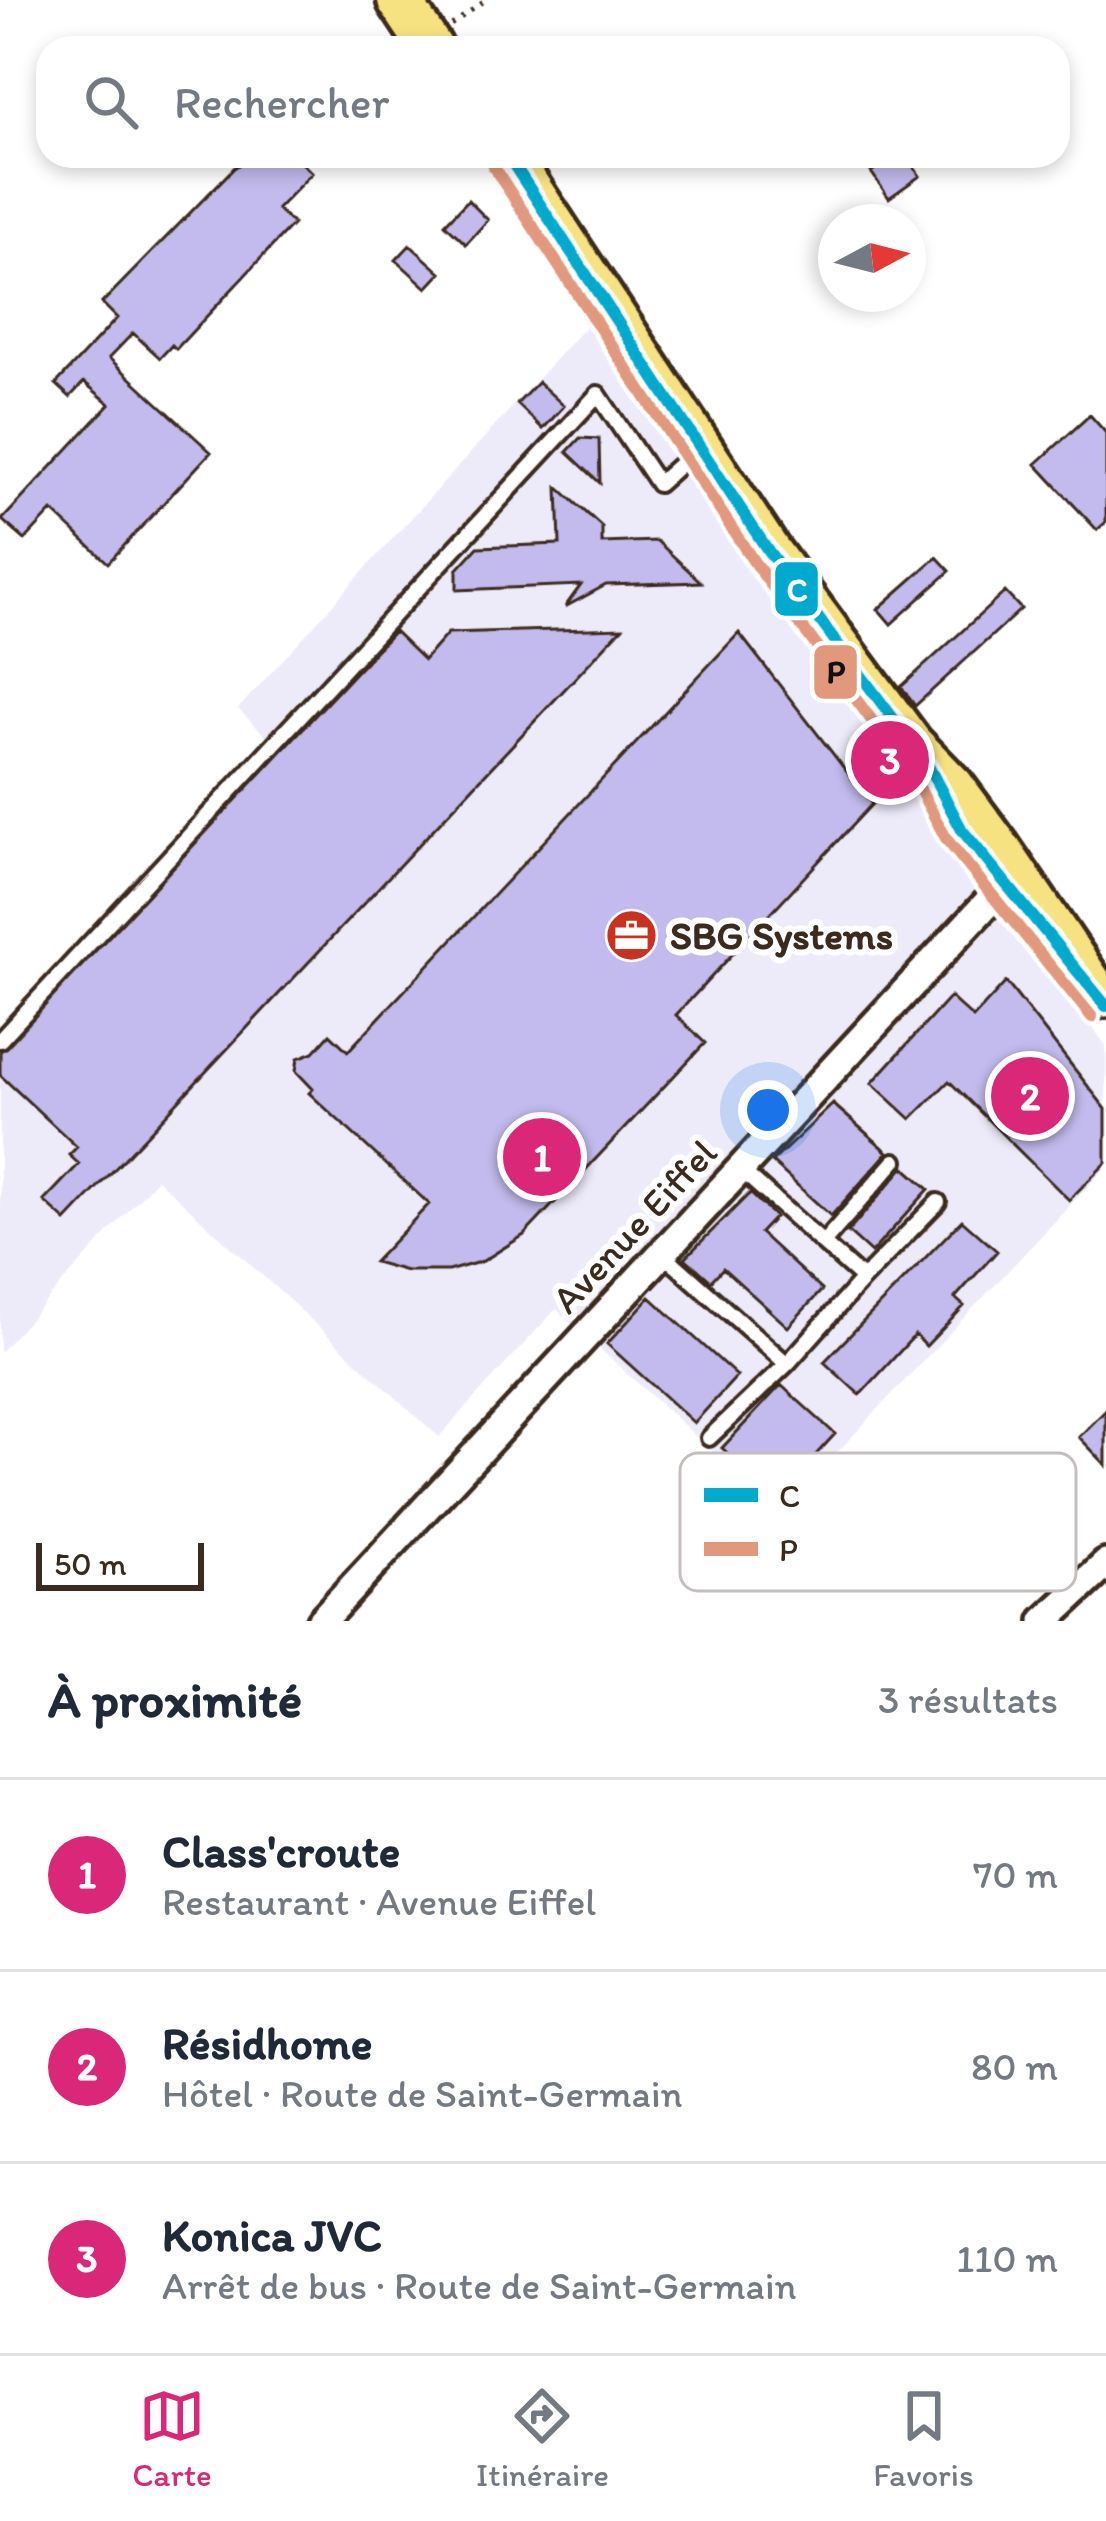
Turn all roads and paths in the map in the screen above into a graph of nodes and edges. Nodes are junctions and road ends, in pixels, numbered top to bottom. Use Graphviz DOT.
graph roads {
  1 [pos="399,0"];
  2 [pos="486,0"];
  3 [pos="423,36"];
  4 [pos="440,36"];
  5 [pos="516,168"];
  6 [pos="700,446"];
  7 [pos="927,764"];
  8 [pos="1006,884"];
  9 [pos="1102,1001"];
  10 [pos="0,1040"];
  11 [pos="895,1161"];
  12 [pos="740,1169"];
  13 [pos="938,1202"];
  14 [pos="824,1243"];
  15 [pos="662,1253"];
  16 [pos="863,1279"];
  17 [pos="787,1364"];
  18 [pos="709,1438"];
  19 [pos="1106,1564"];
  20 [pos="321,1621"];
  21 [pos="1045,1621"];
  1 -- 3 [label="main road"];
  2 -- 4 [label="path"];
  5 -- 6 [label="main road"];
  6 -- 7 [label="main road"];
  6 -- 10 [label="lane"];
  7 -- 8 [label="main road"];
  7 -- 9 [label="main road"];
  8 -- 9 [label="main road"];
  8 -- 12 [label="street, Avenue Eiffel"];
  11 -- 14 [label="lane"];
  12 -- 14 [label="lane"];
  12 -- 15 [label="street, Avenue Eiffel"];
  13 -- 16 [label="lane"];
  14 -- 16 [label="lane"];
  15 -- 17 [label="lane"];
  15 -- 20 [label="street, Avenue Eiffel"];
  16 -- 17 [label="lane"];
  17 -- 18 [label="lane"];
  19 -- 21 [label="street"];
}
